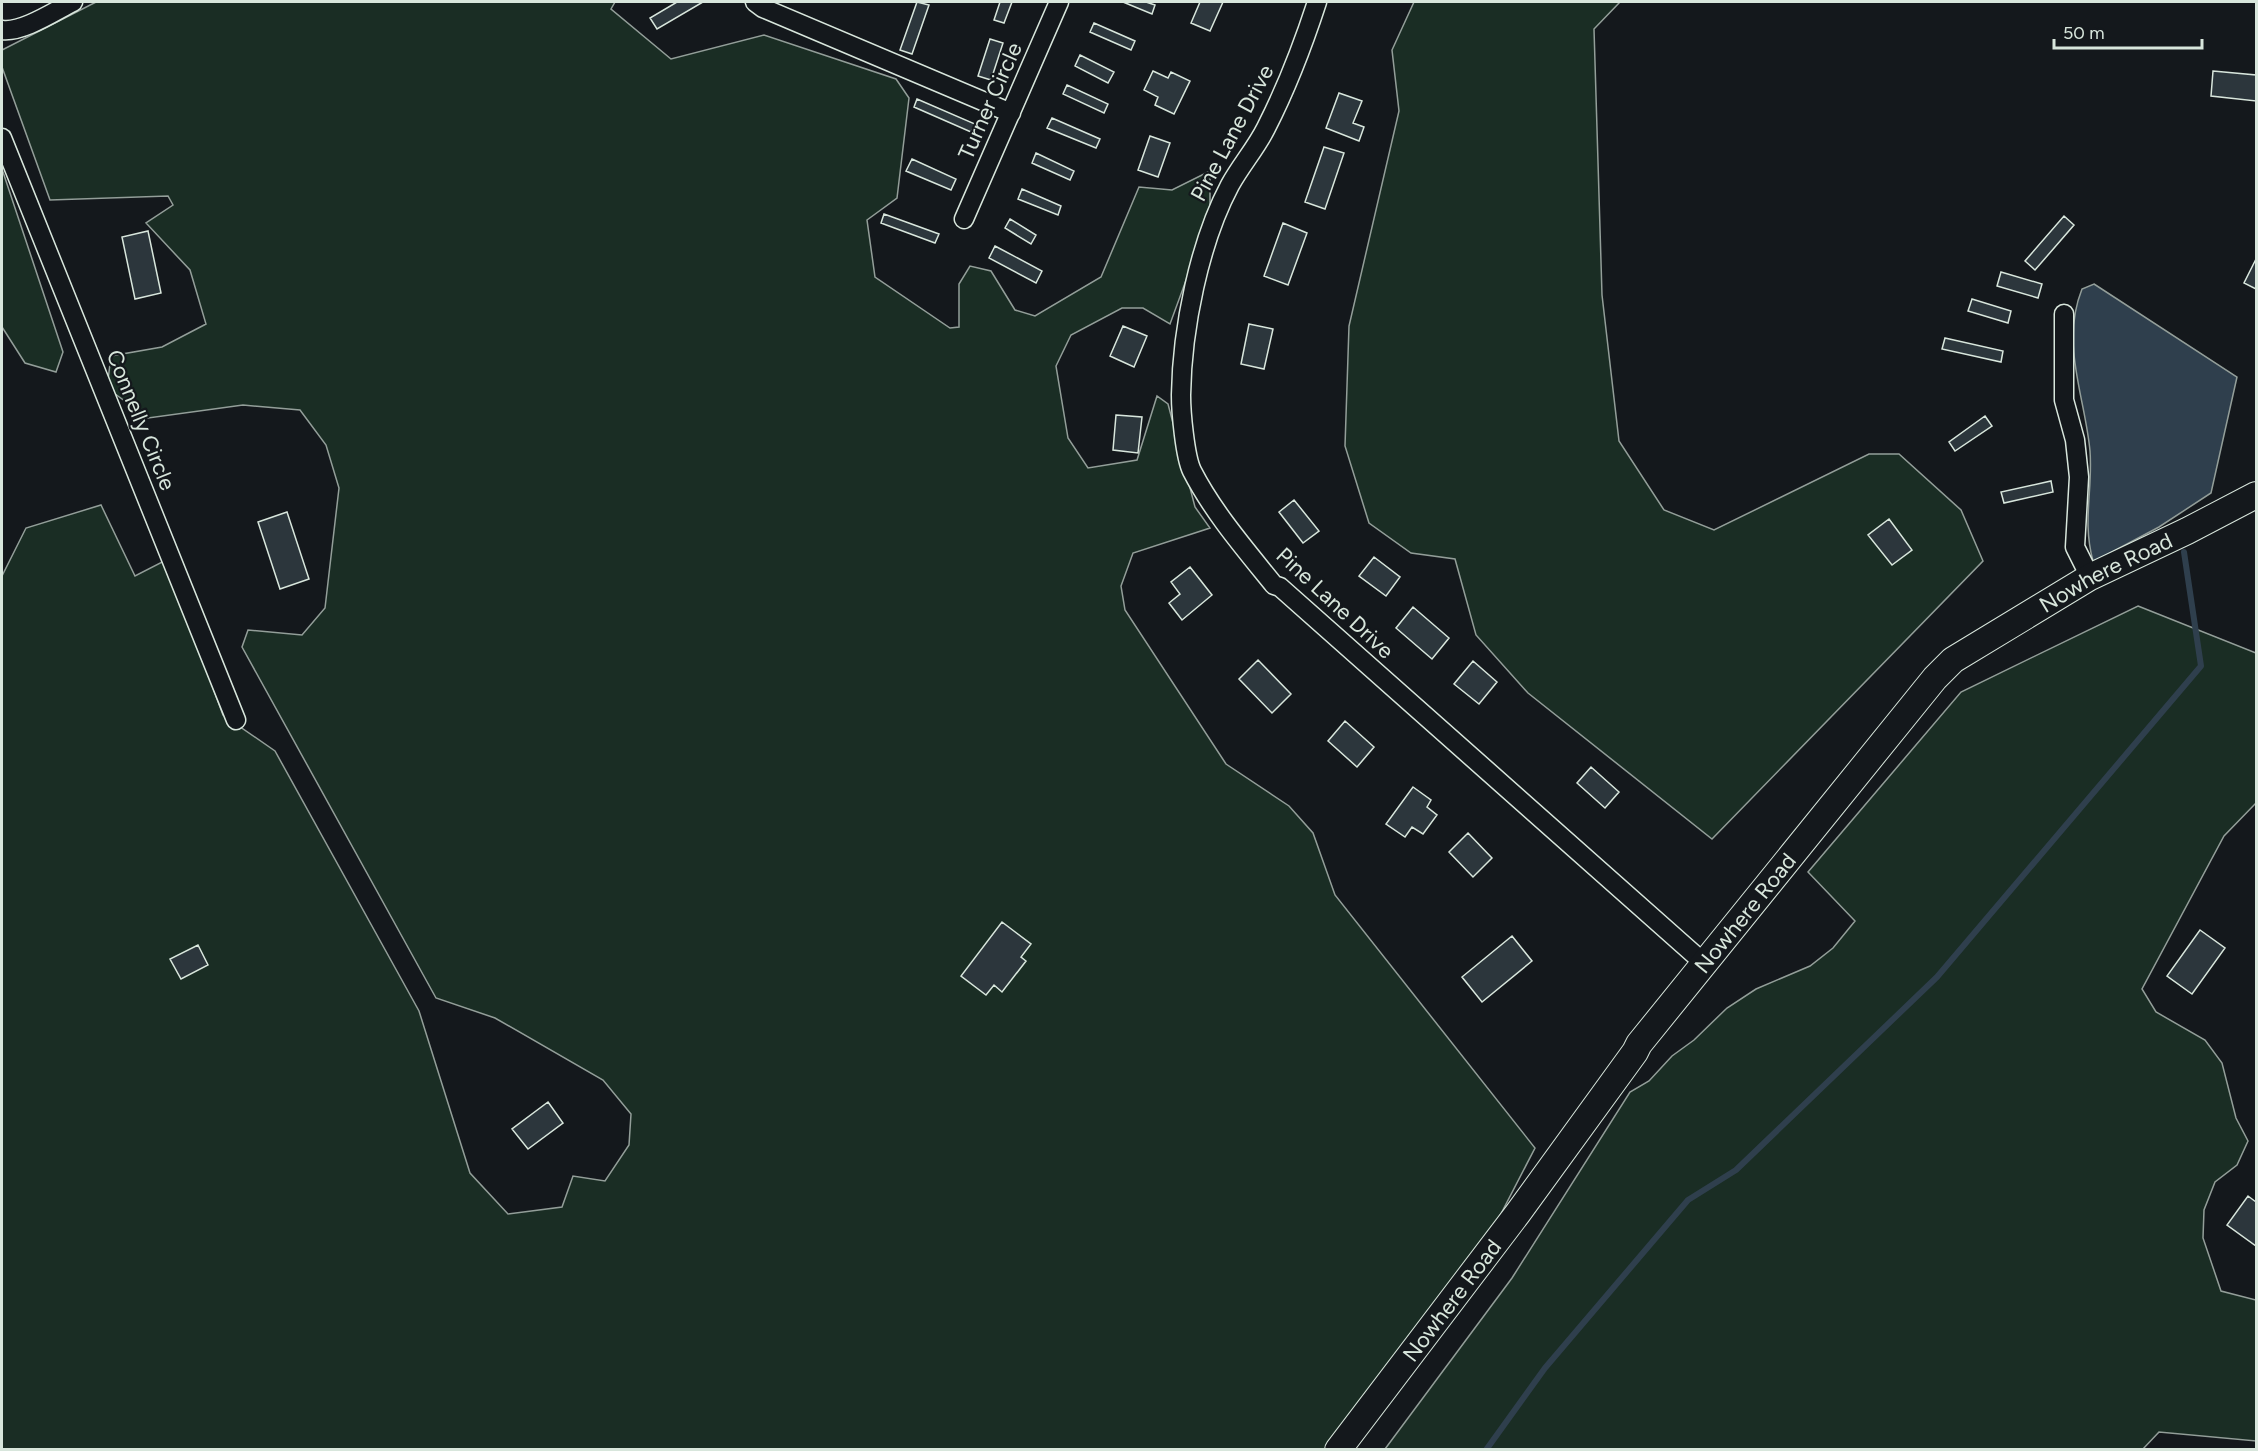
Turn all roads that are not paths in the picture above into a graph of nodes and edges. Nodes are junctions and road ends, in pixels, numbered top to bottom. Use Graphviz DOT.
graph roads {
  1 [pos="73,2"];
  2 [pos="755,2"];
  3 [pos="1059,2"];
  4 [pos="1317,2"];
  5 [pos="2,30"];
  6 [pos="1011,113"];
  7 [pos="2,138"];
  8 [pos="964,219"];
  9 [pos="2064,314"];
  10 [pos="2256,495"];
  11 [pos="2091,577"];
  12 [pos="236,720"];
  13 [pos="1705,964"];
  14 [pos="1338,1449"];
  1 -- 5 [label="street"];
  2 -- 6 [label="street"];
  3 -- 6 [label="street, Turner Circle"];
  4 -- 13 [label="street, Pine Lane Drive"];
  6 -- 8 [label="street, Turner Circle"];
  7 -- 12 [label="street, Connelly Circle"];
  9 -- 11 [label="street"];
  10 -- 11 [label="street, Nowhere Road"];
  11 -- 13 [label="street, Nowhere Road"];
  13 -- 14 [label="street, Nowhere Road"];
}
